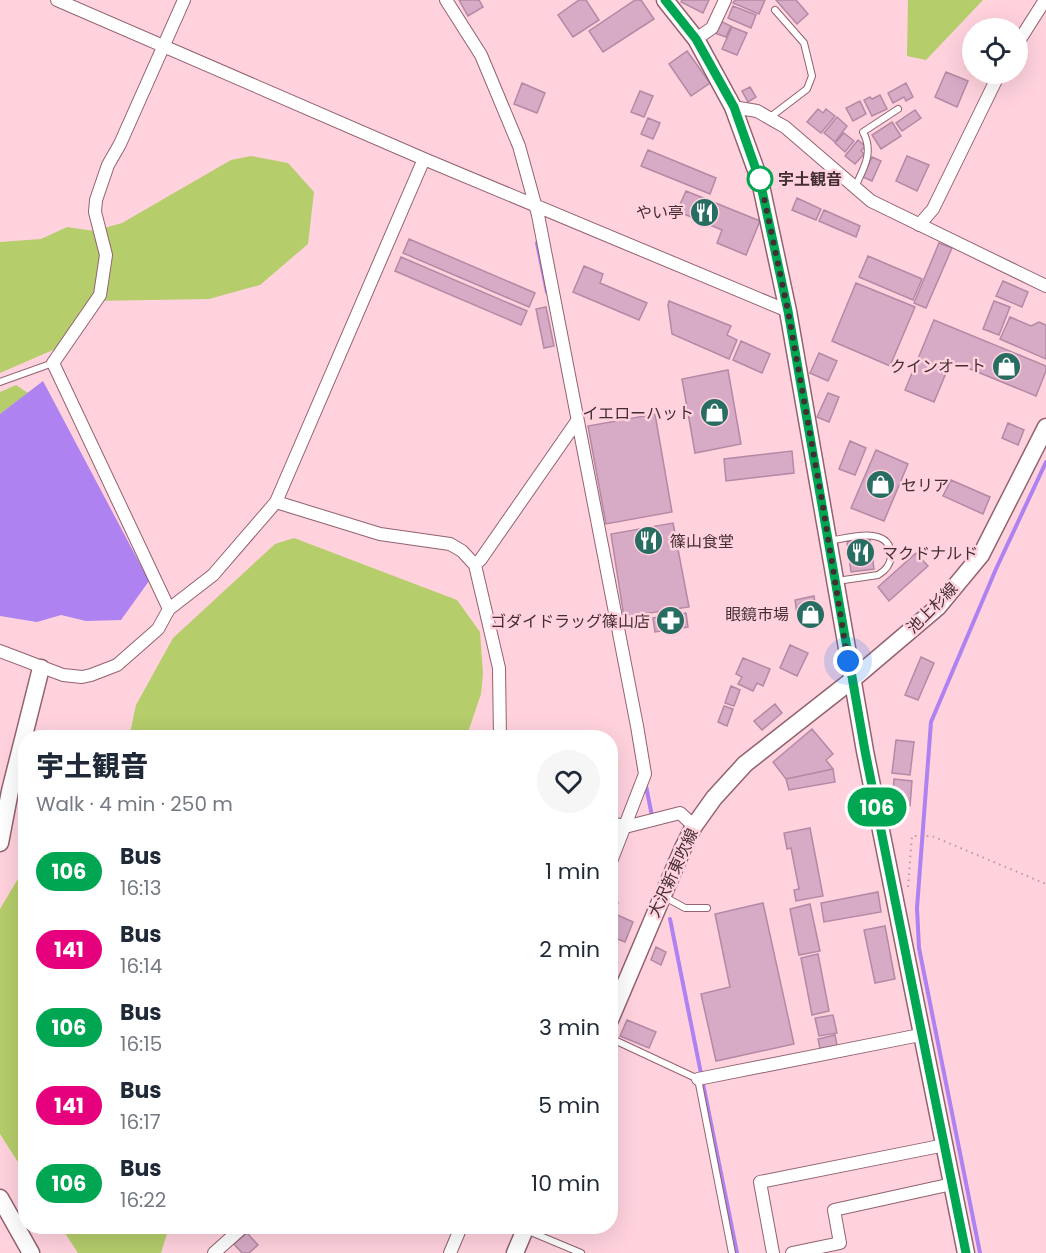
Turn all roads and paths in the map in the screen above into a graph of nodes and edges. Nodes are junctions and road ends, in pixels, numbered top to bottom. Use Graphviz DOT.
graph roads {
  1 [pos="57,0"];
  2 [pos="184,0"];
  3 [pos="446,0"];
  4 [pos="665,0"];
  5 [pos="725,0"];
  6 [pos="1045,0"];
  7 [pos="775,10"];
  8 [pos="1028,27"];
  9 [pos="696,39"];
  10 [pos="165,45"];
  11 [pos="994,84"];
  12 [pos="734,107"];
  13 [pos="898,109"];
  14 [pos="769,118"];
  15 [pos="424,159"];
  16 [pos="855,187"];
  17 [pos="534,204"];
  18 [pos="919,225"];
  19 [pos="1046,286"];
  20 [pos="788,311"];
  21 [pos="53,363"];
  22 [pos="0,382"];
  23 [pos="577,421"];
  24 [pos="1046,427"];
  25 [pos="276,502"];
  26 [pos="828,541"];
  27 [pos="475,565"];
  28 [pos="834,582"];
  29 [pos="170,609"];
  30 [pos="0,651"];
  31 [pos="41,668"];
  32 [pos="852,680"];
  33 [pos="25,730"];
  34 [pos="500,730"];
  35 [pos="18,759"];
  36 [pos="618,824"];
  37 [pos="694,826"];
  38 [pos="626,827"];
  39 [pos="0,843"];
  40 [pos="618,846"];
  41 [pos="1046,884"];
  42 [pos="662,895"];
  43 [pos="908,895"];
  44 [pos="707,908"];
  45 [pos="618,1001"];
  46 [pos="920,1035"];
  47 [pos="618,1042"];
  48 [pos="698,1079"];
  49 [pos="945,1145"];
  50 [pos="952,1184"];
  51 [pos="0,1198"];
  52 [pos="18,1231"];
  53 [pos="20,1234"];
  54 [pos="235,1234"];
  55 [pos="458,1234"];
  56 [pos="521,1234"];
  57 [pos="537,1234"];
  58 [pos="30,1253"];
  59 [pos="214,1253"];
  60 [pos="450,1253"];
  61 [pos="515,1253"];
  62 [pos="581,1253"];
  63 [pos="732,1253"];
  64 [pos="773,1253"];
  65 [pos="792,1253"];
  66 [pos="966,1253"];
  1 -- 10 [label="street"];
  2 -- 10 [label="street"];
  3 -- 17 [label="street"];
  4 -- 9 [label="main road"];
  5 -- 9 [label="street"];
  6 -- 8 [label="street"];
  7 -- 14 [label="lane"];
  9 -- 12 [label="main road"];
  10 -- 15 [label="street"];
  10 -- 21 [label="street"];
  11 -- 18 [label="street"];
  12 -- 14 [label="street"];
  12 -- 20 [label="main road"];
  13 -- 16 [label="lane"];
  14 -- 16 [label="street"];
  15 -- 17 [label="street"];
  15 -- 25 [label="street"];
  16 -- 18 [label="street"];
  17 -- 20 [label="street"];
  17 -- 23 [label="street"];
  18 -- 19 [label="street"];
  20 -- 26 [label="main road"];
  21 -- 22 [label="lane"];
  21 -- 29 [label="street"];
  23 -- 27 [label="street"];
  23 -- 38 [label="street"];
  24 -- 32 [label="main road, 池上杉線"];
  25 -- 27 [label="street"];
  25 -- 29 [label="street"];
  26 -- 28 [label="main road"];
  26 -- 28 [label="lane"];
  27 -- 34 [label="street"];
  28 -- 32 [label="main road"];
  29 -- 31 [label="street"];
  30 -- 31 [label="street"];
  31 -- 33 [label="main road"];
  32 -- 37 [label="main road, 大沢新東吹線"];
  32 -- 46 [label="main road"];
  35 -- 39 [label="main road"];
  36 -- 38 [label="street"];
  37 -- 38 [label="street"];
  37 -- 42 [label="main road, 大沢新東吹線"];
  38 -- 40 [label="street"];
  41 -- 43 [label="path"];
  42 -- 44 [label="lane"];
  42 -- 45 [label="main road, 大沢新東吹線"];
  46 -- 48 [label="street"];
  46 -- 49 [label="main road"];
  47 -- 48 [label="lane"];
  48 -- 63 [label="lane"];
  49 -- 50 [label="main road"];
  49 -- 64 [label="street"];
  50 -- 65 [label="street"];
  50 -- 66 [label="main road"];
  51 -- 52 [label="main road"];
  53 -- 58 [label="main road"];
  54 -- 59 [label="street"];
  55 -- 60 [label="street"];
  56 -- 61 [label="main road"];
  57 -- 62 [label="lane"];
}
